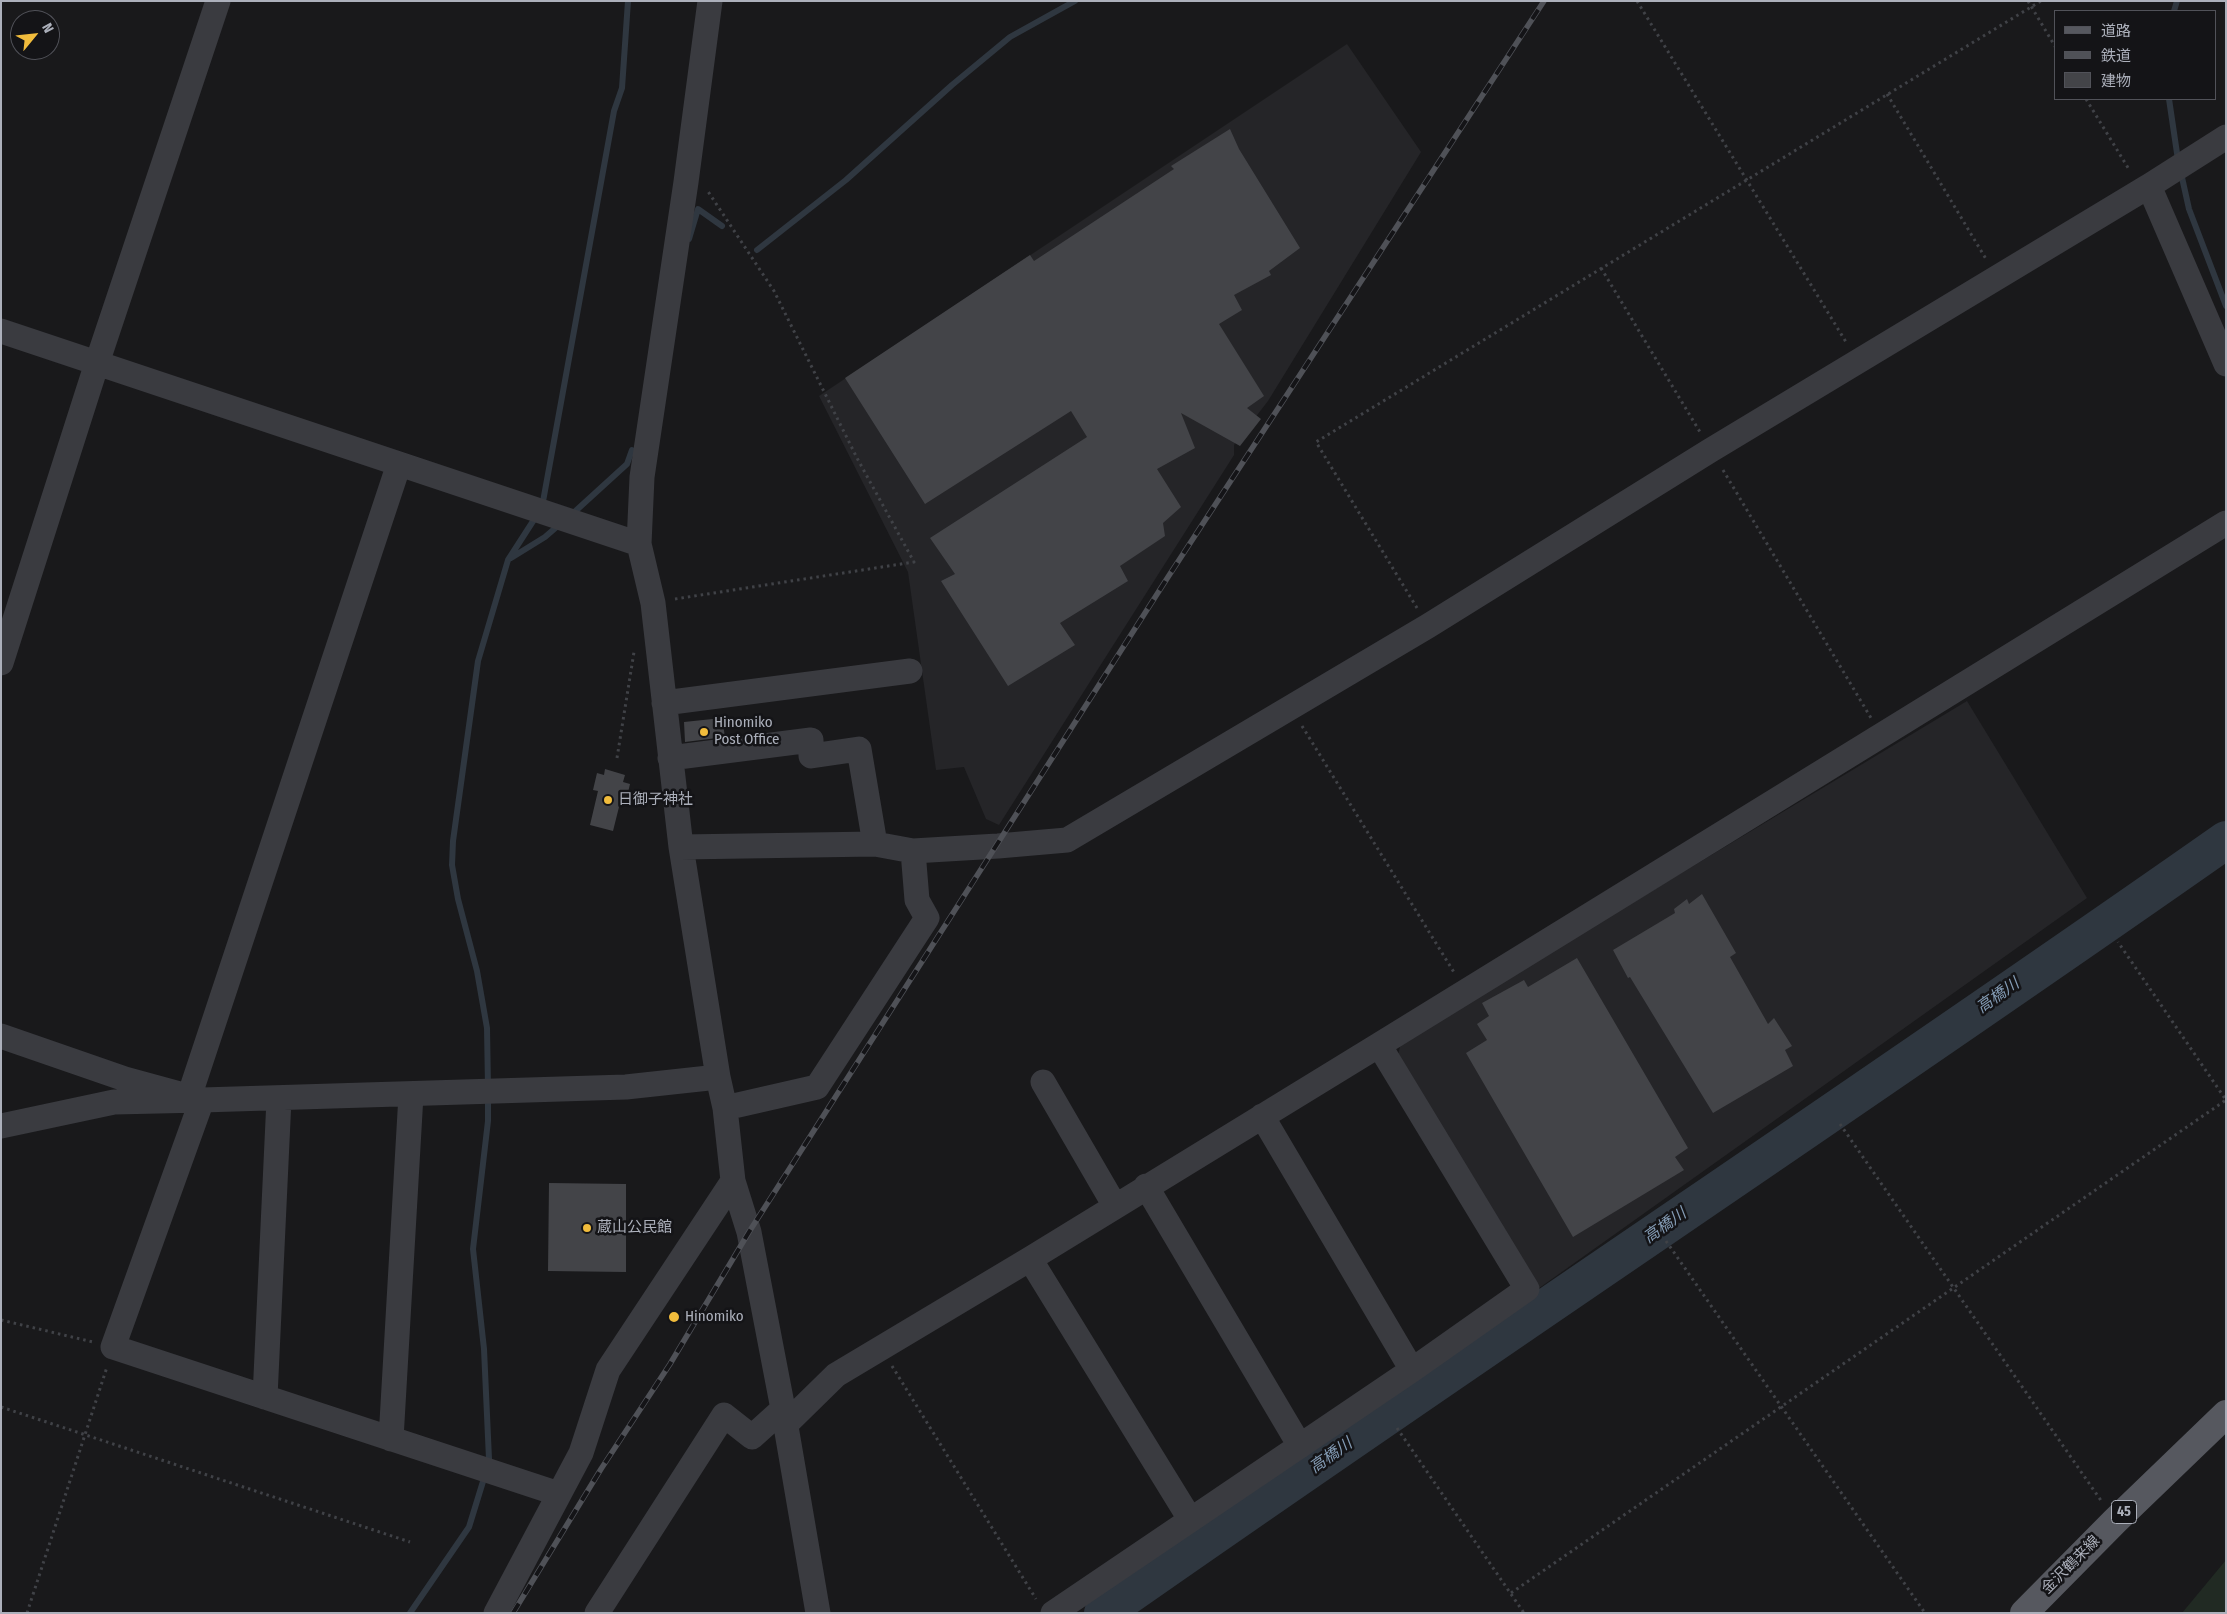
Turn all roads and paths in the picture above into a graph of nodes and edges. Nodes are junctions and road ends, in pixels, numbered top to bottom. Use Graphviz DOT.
graph roads {
  1 [pos="218,1"];
  2 [pos="710,1"];
  3 [pos="1637,1"];
  4 [pos="2028,1"];
  5 [pos="2041,1"];
  6 [pos="2031,7"];
  7 [pos="2054,45"];
  8 [pos="1887,94"];
  9 [pos="2087,100"];
  10 [pos="2226,138"];
  11 [pos="1745,180"];
  12 [pos="686,182"];
  13 [pos="2150,185"];
  14 [pos="1601,268"];
  15 [pos="1997,278"];
  16 [pos="1,331"];
  17 [pos="1858,362"];
  18 [pos="97,364"];
  19 [pos="2226,364"];
  20 [pos="1711,450"];
  21 [pos="399,464"];
  22 [pos="2226,523"];
  23 [pos="639,544"];
  24 [pos="653,603"];
  25 [pos="1428,626"];
  26 [pos="635,647"];
  27 [pos="1,663"];
  28 [pos="910,671"];
  29 [pos="664,703"];
  30 [pos="1291,708"];
  31 [pos="1881,736"];
  32 [pos="617,758"];
  33 [pos="670,758"];
  34 [pos="875,844"];
  35 [pos="680,847"];
  36 [pos="913,851"];
  37 [pos="2118,942"];
  38 [pos="1466,992"];
  39 [pos="1,1036"];
  40 [pos="1379,1045"];
  41 [pos="718,1077"];
  42 [pos="1043,1082"];
  43 [pos="411,1095"];
  44 [pos="196,1099"];
  45 [pos="279,1099"];
  46 [pos="725,1108"];
  47 [pos="1262,1116"];
  48 [pos="1840,1124"];
  49 [pos="1,1126"];
  50 [pos="733,1181"];
  51 [pos="1146,1186"];
  52 [pos="1115,1206"];
  53 [pos="1666,1241"];
  54 [pos="1030,1259"];
  55 [pos="1953,1287"];
  56 [pos="1,1320"];
  57 [pos="113,1347"];
  58 [pos="881,1348"];
  59 [pos="1412,1370"];
  60 [pos="265,1397"];
  61 [pos="1,1406"];
  62 [pos="1781,1406"];
  63 [pos="2226,1414"];
  64 [pos="784,1416"];
  65 [pos="1396,1428"];
  66 [pos="391,1439"];
  67 [pos="1300,1446"];
  68 [pos="559,1494"];
  69 [pos="1190,1520"];
  70 [pos="2115,1521"];
  71 [pos="410,1542"];
  72 [pos="1511,1593"];
  73 [pos="1046,1609"];
  74 [pos="27,1613"];
  75 [pos="496,1613"];
  76 [pos="597,1613"];
  77 [pos="818,1613"];
  78 [pos="1524,1613"];
  79 [pos="1924,1613"];
  80 [pos="2024,1613"];
  1 -- 18 [label="street"];
  2 -- 12 [label="street"];
  3 -- 11 [label="path"];
  4 -- 6 [label="path"];
  5 -- 6 [label="path"];
  6 -- 7 [label="path"];
  6 -- 8 [label="path"];
  8 -- 11 [label="path"];
  8 -- 15 [label="path"];
  9 -- 13 [label="path"];
  10 -- 13 [label="street"];
  11 -- 14 [label="path"];
  11 -- 17 [label="path"];
  12 -- 23 [label="street"];
  12 -- 24 [label="path"];
  13 -- 15 [label="street"];
  13 -- 19 [label="street"];
  14 -- 20 [label="path"];
  14 -- 25 [label="path"];
  15 -- 17 [label="street"];
  16 -- 18 [label="street"];
  17 -- 20 [label="street"];
  18 -- 21 [label="street"];
  18 -- 27 [label="street"];
  20 -- 25 [label="street"];
  20 -- 31 [label="path"];
  21 -- 23 [label="street"];
  21 -- 44 [label="street"];
  22 -- 31 [label="street"];
  23 -- 24 [label="street"];
  24 -- 29 [label="street"];
  25 -- 30 [label="street"];
  26 -- 32 [label="path"];
  28 -- 29 [label="street"];
  29 -- 33 [label="street"];
  30 -- 36 [label="street"];
  30 -- 38 [label="path"];
  31 -- 38 [label="street"];
  33 -- 34 [label="street"];
  33 -- 35 [label="street"];
  34 -- 35 [label="street"];
  34 -- 36 [label="street"];
  35 -- 41 [label="street"];
  36 -- 46 [label="street"];
  37 -- 55 [label="path"];
  38 -- 40 [label="street"];
  39 -- 44 [label="street"];
  40 -- 47 [label="street"];
  40 -- 59 [label="street"];
  41 -- 43 [label="street"];
  41 -- 46 [label="street"];
  42 -- 52 [label="street"];
  43 -- 45 [label="street"];
  43 -- 66 [label="street"];
  44 -- 45 [label="street"];
  44 -- 49 [label="street"];
  44 -- 57 [label="street"];
  45 -- 60 [label="street"];
  46 -- 50 [label="street"];
  47 -- 51 [label="street"];
  47 -- 59 [label="street"];
  48 -- 55 [label="path"];
  50 -- 64 [label="street"];
  50 -- 68 [label="street"];
  51 -- 52 [label="street"];
  51 -- 67 [label="street"];
  52 -- 54 [label="street"];
  53 -- 62 [label="path"];
  54 -- 58 [label="street"];
  54 -- 69 [label="street"];
  55 -- 62 [label="path"];
  55 -- 70 [label="path"];
  56 -- 57 [label="path"];
  57 -- 60 [label="street"];
  57 -- 74 [label="path"];
  58 -- 64 [label="street"];
  58 -- 73 [label="path"];
  59 -- 67 [label="street"];
  60 -- 66 [label="street"];
  61 -- 71 [label="path"];
  62 -- 72 [label="path"];
  62 -- 79 [label="path"];
  63 -- 70 [label="main road, 金沢鶴来線 / 45"];
  64 -- 76 [label="street"];
  64 -- 77 [label="street"];
  65 -- 72 [label="path"];
  66 -- 68 [label="street"];
  67 -- 69 [label="street"];
  68 -- 75 [label="street"];
  69 -- 73 [label="street"];
  70 -- 80 [label="main road, 金沢鶴来線 / 45"];
  72 -- 78 [label="path"];
}
